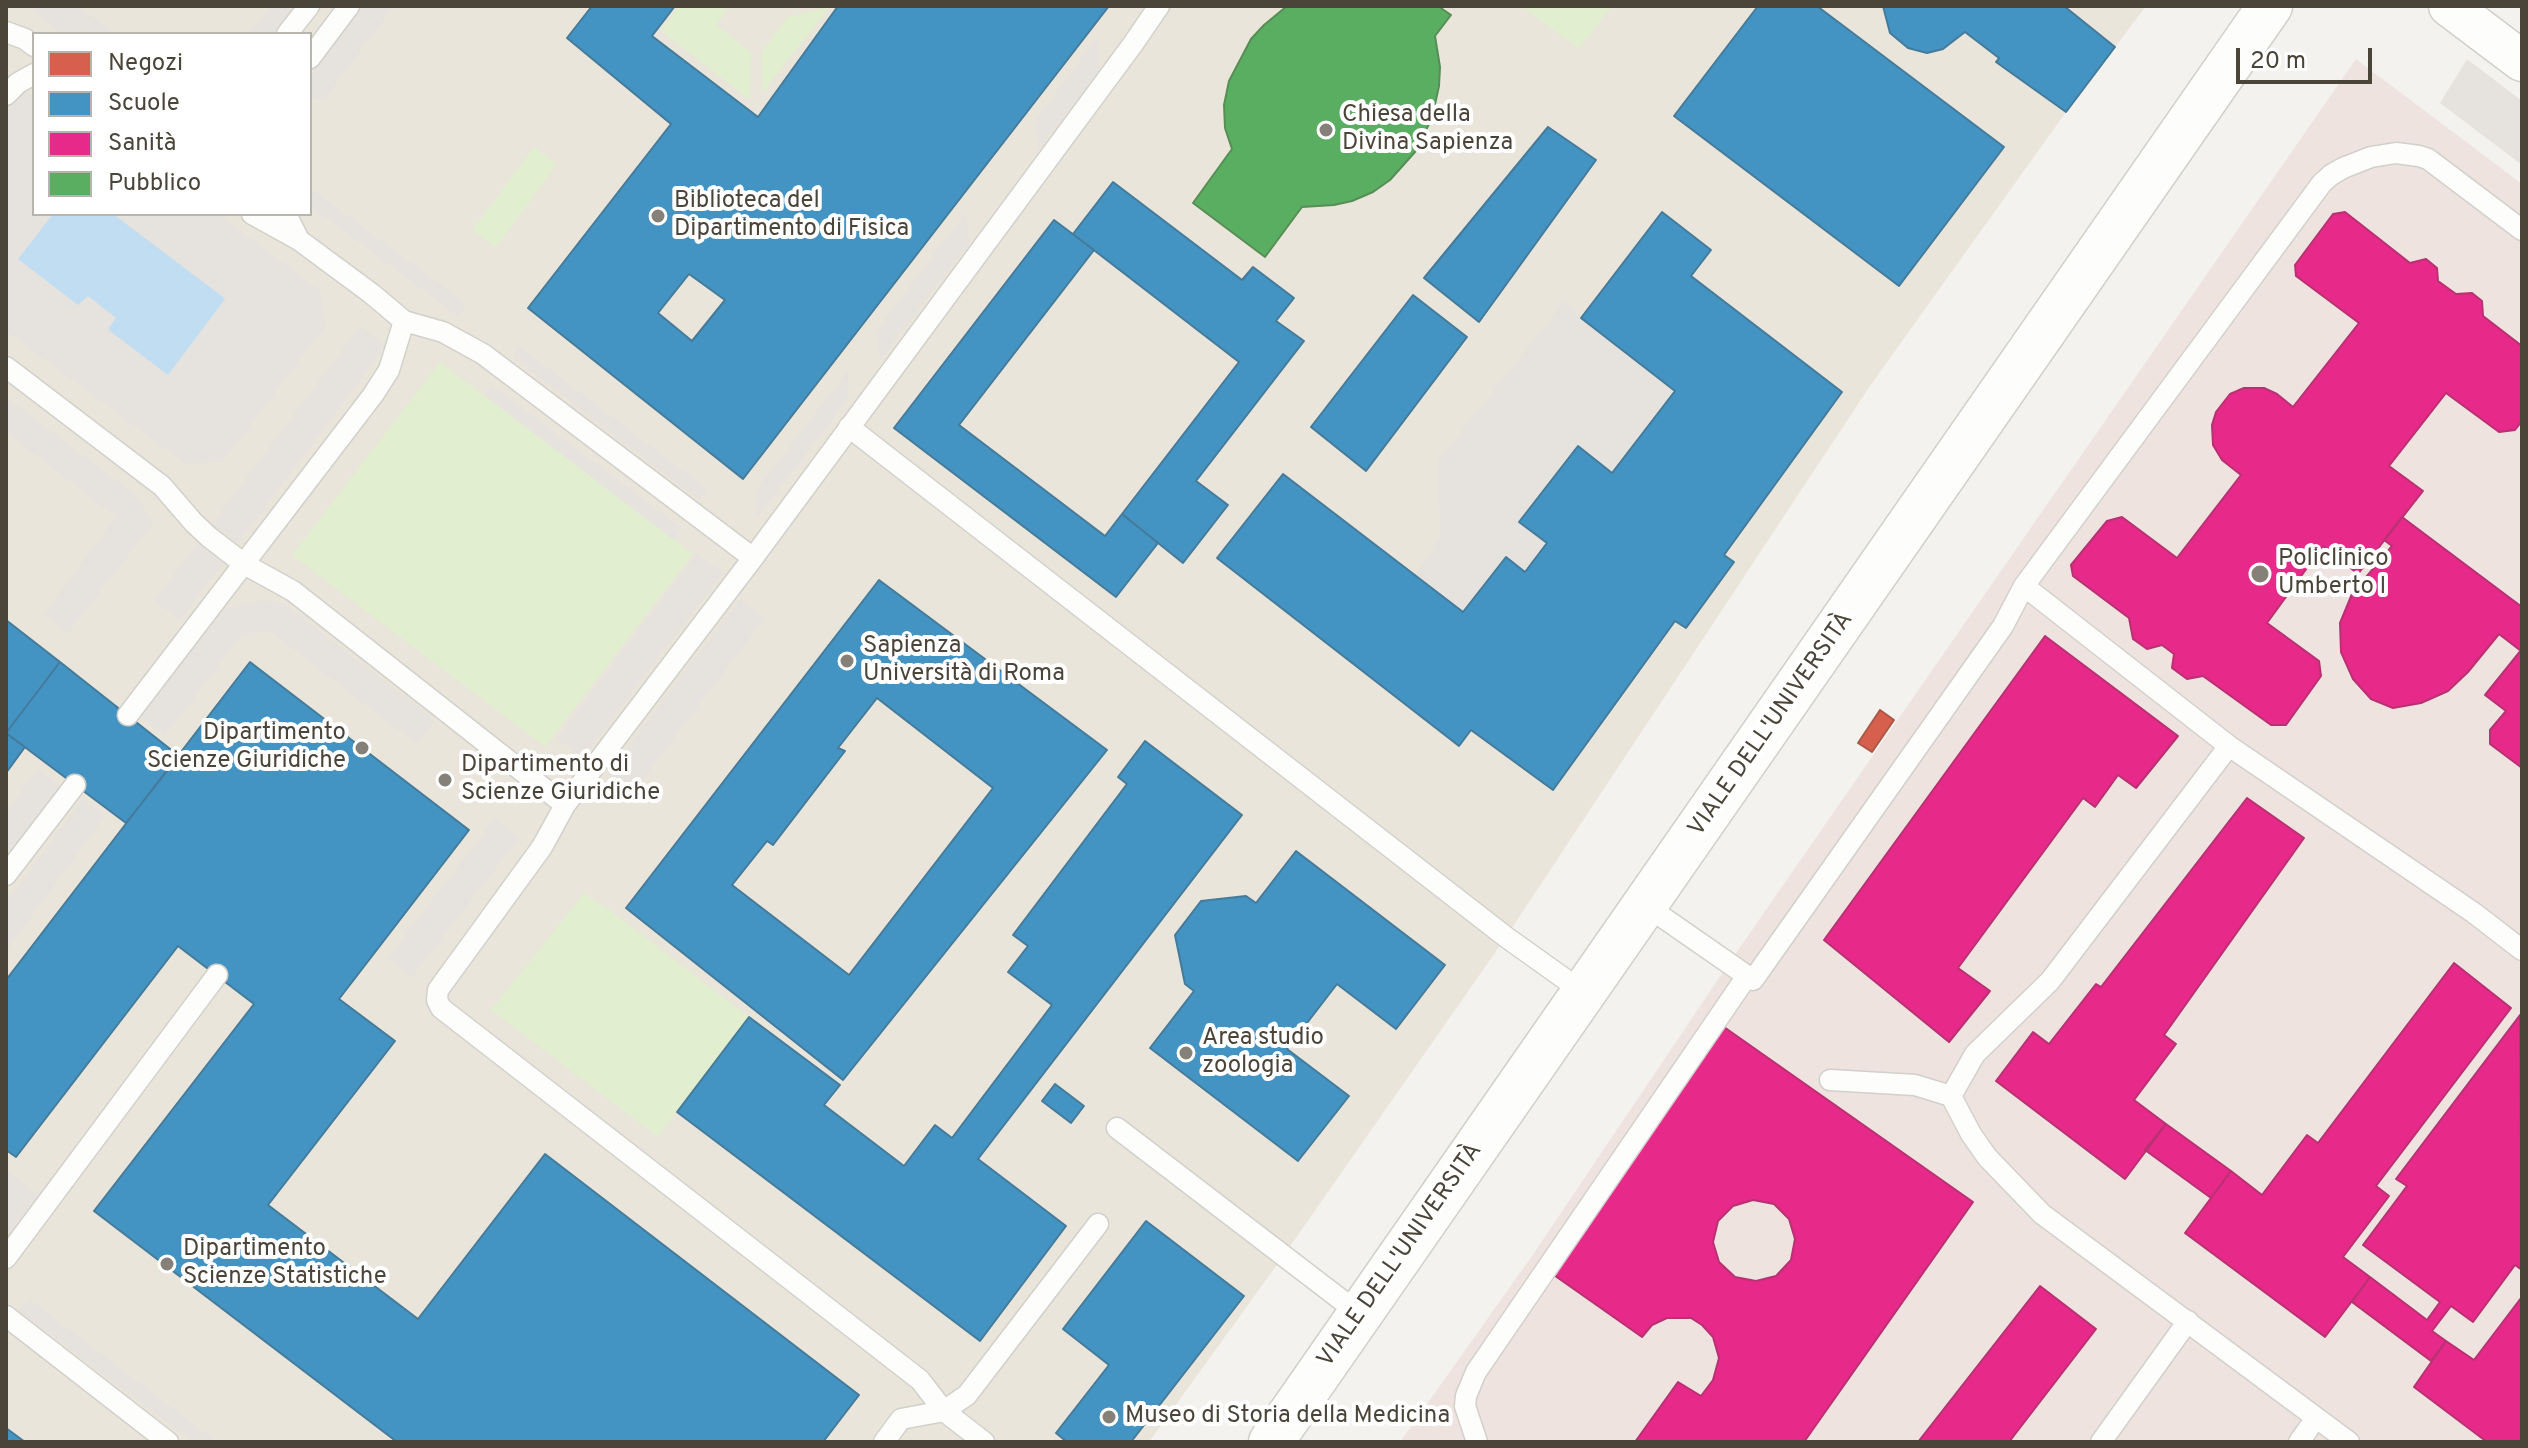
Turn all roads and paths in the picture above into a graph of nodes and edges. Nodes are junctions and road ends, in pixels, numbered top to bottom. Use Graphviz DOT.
graph roads {
  1 [pos="309,6"];
  2 [pos="349,6"];
  3 [pos="1159,6"];
  4 [pos="2270,6"];
  5 [pos="2449,6"];
  6 [pos="6,32"];
  7 [pos="289,32"];
  8 [pos="32,44"];
  9 [pos="312,55"];
  10 [pos="2522,61"];
  11 [pos="32,75"];
  12 [pos="6,95"];
  13 [pos="256,216"];
  14 [pos="287,216"];
  15 [pos="2522,230"];
  16 [pos="299,240"];
  17 [pos="404,321"];
  18 [pos="6,367"];
  19 [pos="849,427"];
  20 [pos="753,558"];
  21 [pos="244,564"];
  22 [pos="2024,586"];
  23 [pos="128,715"];
  24 [pos="2229,746"];
  25 [pos="75,785"];
  26 [pos="565,805"];
  27 [pos="6,875"];
  28 [pos="1645,905"];
  29 [pos="2522,950"];
  30 [pos="217,975"];
  31 [pos="1747,976"];
  32 [pos="1583,992"];
  33 [pos="1830,1080"];
  34 [pos="1951,1096"];
  35 [pos="1117,1128"];
  36 [pos="1098,1224"];
  37 [pos="6,1258"];
  38 [pos="1361,1315"];
  39 [pos="6,1316"];
  40 [pos="2188,1321"];
  41 [pos="944,1411"];
  42 [pos="2316,1418"];
  43 [pos="168,1442"];
  44 [pos="884,1442"];
  45 [pos="984,1442"];
  46 [pos="1271,1442"];
  47 [pos="1477,1442"];
  48 [pos="2101,1442"];
  49 [pos="2299,1442"];
  50 [pos="2349,1442"];
  1 -- 7 [label="lane"];
  2 -- 9 [label="lane"];
  3 -- 19 [label="lane"];
  4 -- 28 [label="street, VIALE DELL'UNIVERSITÀ"];
  5 -- 10 [label="street"];
  6 -- 8 [label="lane"];
  11 -- 12 [label="lane"];
  13 -- 16 [label="lane"];
  14 -- 16 [label="lane"];
  15 -- 22 [label="lane"];
  16 -- 17 [label="lane"];
  17 -- 20 [label="lane"];
  17 -- 21 [label="lane"];
  18 -- 21 [label="lane"];
  19 -- 20 [label="lane"];
  19 -- 32 [label="lane"];
  20 -- 26 [label="lane"];
  21 -- 23 [label="lane"];
  21 -- 26 [label="lane"];
  22 -- 24 [label="lane"];
  22 -- 31 [label="lane"];
  24 -- 29 [label="lane"];
  24 -- 34 [label="lane"];
  25 -- 27 [label="lane"];
  26 -- 41 [label="lane"];
  28 -- 31 [label="lane"];
  28 -- 32 [label="street, VIALE DELL'UNIVERSITÀ"];
  30 -- 37 [label="lane"];
  31 -- 47 [label="lane"];
  32 -- 38 [label="street, VIALE DELL'UNIVERSITÀ"];
  33 -- 34 [label="lane"];
  34 -- 40 [label="lane"];
  35 -- 38 [label="lane"];
  36 -- 41 [label="lane"];
  38 -- 46 [label="street, VIALE DELL'UNIVERSITÀ"];
  39 -- 43 [label="lane"];
  40 -- 42 [label="lane"];
  40 -- 48 [label="lane"];
  41 -- 44 [label="lane"];
  41 -- 45 [label="lane"];
  42 -- 49 [label="lane"];
  42 -- 50 [label="lane"];
}
